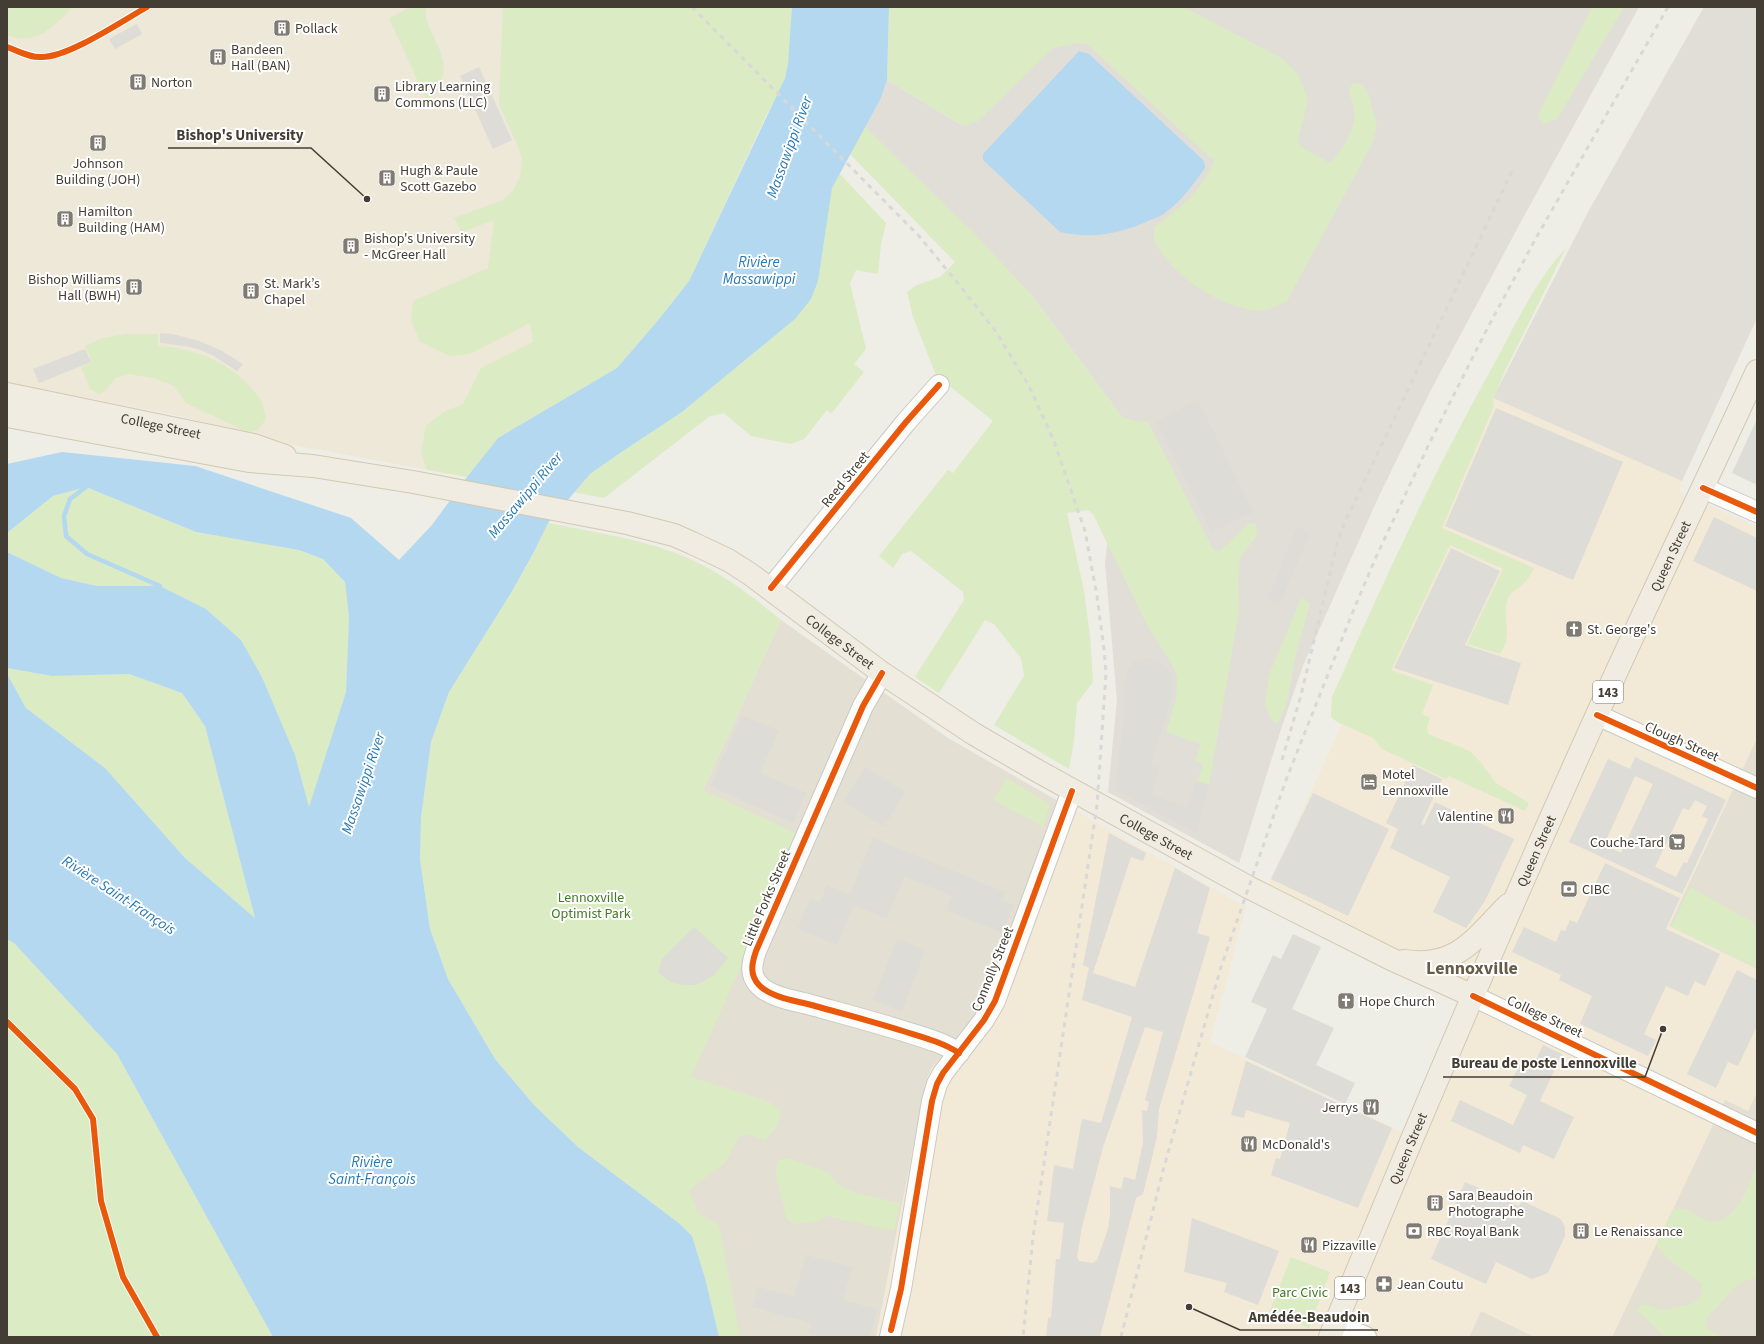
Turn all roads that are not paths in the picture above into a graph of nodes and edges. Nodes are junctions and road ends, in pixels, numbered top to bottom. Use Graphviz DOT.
graph roads {
  1 [pos="1757,372"];
  2 [pos="939,386"];
  3 [pos="7,394"];
  4 [pos="7,416"];
  5 [pos="312,466"];
  6 [pos="1703,488"];
  7 [pos="1757,512"];
  8 [pos="770,588"];
  9 [pos="882,672"];
  10 [pos="1597,715"];
  11 [pos="1757,788"];
  12 [pos="1072,791"];
  13 [pos="1516,897"];
  14 [pos="1391,959"];
  15 [pos="1473,996"];
  16 [pos="959,1053"];
  17 [pos="1757,1133"];
  18 [pos="1333,1330"];
  19 [pos="895,1335"];
  20 [pos="1366,1337"];
  1 -- 6 [label="main road, Queen Street / 143"];
  2 -- 8 [label="street, Reed Street"];
  3 -- 5 [label="main road, College Street"];
  4 -- 5 [label="main road, College Street"];
  5 -- 8 [label="main road, College Street"];
  6 -- 7 [label="street"];
  6 -- 10 [label="main road, Queen Street / 143"];
  8 -- 9 [label="main road, College Street"];
  9 -- 12 [label="main road, College Street"];
  9 -- 16 [label="street, Little Forks Street"];
  10 -- 11 [label="street, Clough Street"];
  10 -- 13 [label="main road, Queen Street / 143"];
  12 -- 14 [label="main road, College Street"];
  12 -- 16 [label="street, Connolly Street"];
  13 -- 14 [label="main road"];
  13 -- 15 [label="main road, Queen Street / 143"];
  14 -- 15 [label="main road, College Street"];
  15 -- 17 [label="street, College Street"];
  15 -- 18 [label="main road, Queen Street / 143"];
  16 -- 19 [label="street, Connolly Street"];
  18 -- 20 [label="street"];
}
